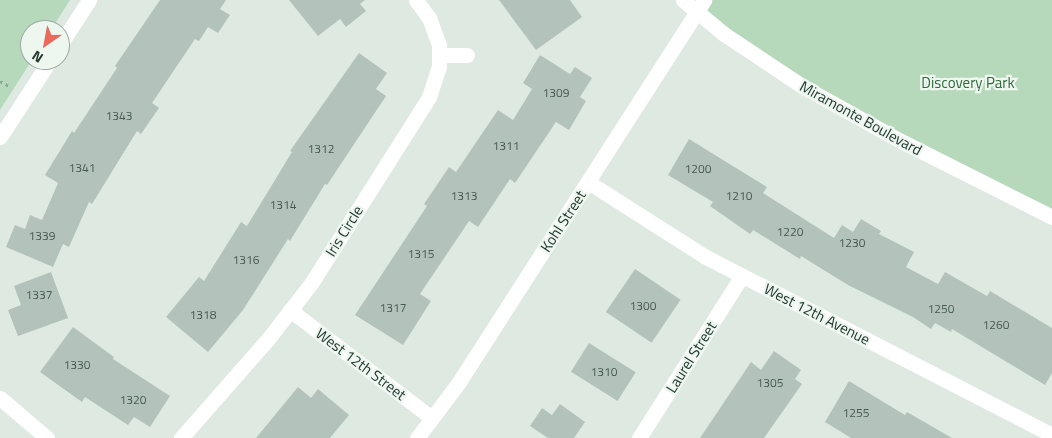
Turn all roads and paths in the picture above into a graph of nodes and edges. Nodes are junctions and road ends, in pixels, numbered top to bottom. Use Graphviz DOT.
graph roads {
  1 [pos="89,0"];
  2 [pos="416,0"];
  3 [pos="682,0"];
  4 [pos="701,6"];
  5 [pos="70,29"];
  6 [pos="440,55"];
  7 [pos="467,55"];
  8 [pos="44,70"];
  9 [pos="0,137"];
  10 [pos="588,182"];
  11 [pos="1052,217"];
  12 [pos="742,276"];
  13 [pos="290,310"];
  14 [pos="0,398"];
  15 [pos="432,418"];
  16 [pos="1052,435"];
  17 [pos="47,438"];
  18 [pos="181,438"];
  19 [pos="417,438"];
  20 [pos="639,438"];
  1 -- 5 [label="street"];
  2 -- 6 [label="street, Iris Circle"];
  3 -- 4 [label="street, Miramonte Boulevard"];
  4 -- 10 [label="street, Kohl Street"];
  4 -- 11 [label="street, Miramonte Boulevard"];
  6 -- 7 [label="street"];
  6 -- 13 [label="street, Iris Circle"];
  8 -- 9 [label="street"];
  10 -- 12 [label="street, West 12th Avenue"];
  10 -- 15 [label="street, Kohl Street"];
  12 -- 16 [label="street, West 12th Avenue"];
  12 -- 20 [label="street, Laurel Street"];
  13 -- 15 [label="street, West 12th Street"];
  13 -- 18 [label="street, Iris Circle"];
  14 -- 17 [label="street"];
  15 -- 19 [label="street, Kohl Street"];
}
